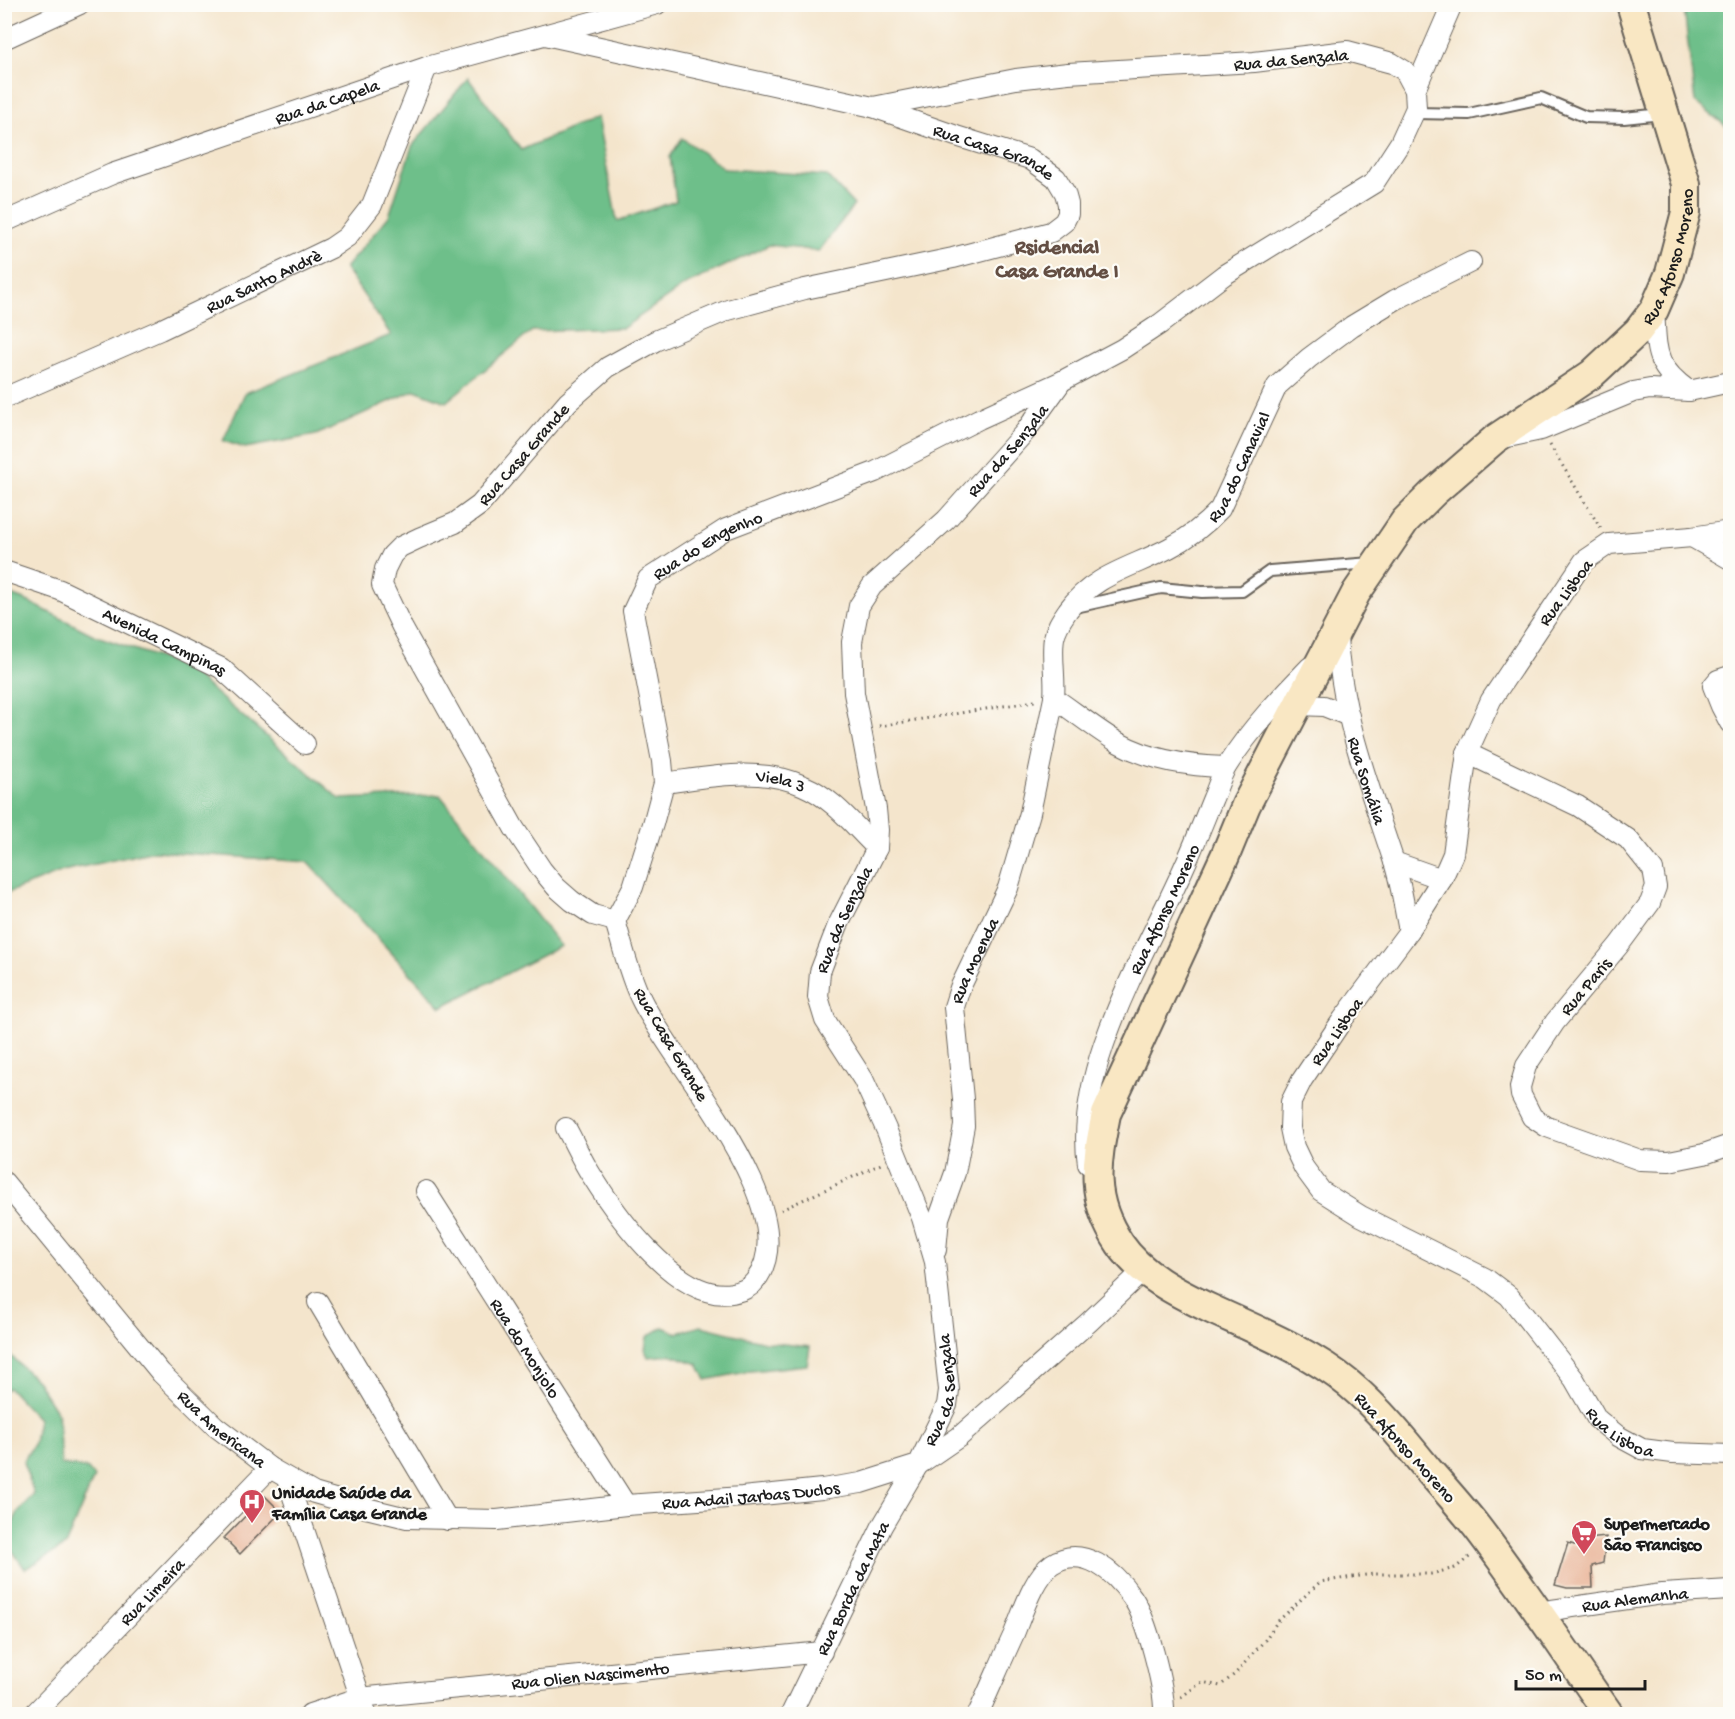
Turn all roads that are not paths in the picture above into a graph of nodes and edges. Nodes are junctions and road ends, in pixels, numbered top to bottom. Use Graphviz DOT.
graph roads {
  1 [pos="80,4"];
  2 [pos="657,4"];
  3 [pos="1631,4"];
  4 [pos="1450,9"];
  5 [pos="545,35"];
  6 [pos="4,39"];
  7 [pos="427,66"];
  8 [pos="1415,90"];
  9 [pos="873,107"];
  10 [pos="1414,113"];
  11 [pos="1665,114"];
  12 [pos="4,222"];
  13 [pos="1472,262"];
  14 [pos="1654,310"];
  15 [pos="1060,382"];
  16 [pos="1731,382"];
  17 [pos="1689,391"];
  18 [pos="4,398"];
  19 [pos="1495,440"];
  20 [pos="1731,531"];
  21 [pos="1692,537"];
  22 [pos="1731,559"];
  23 [pos="1377,563"];
  24 [pos="4,571"];
  25 [pos="1069,609"];
  26 [pos="1331,641"];
  27 [pos="1731,676"];
  28 [pos="1054,698"];
  29 [pos="1298,705"];
  30 [pos="1349,716"];
  31 [pos="1731,723"];
  32 [pos="305,744"];
  33 [pos="1467,753"];
  34 [pos="1226,767"];
  35 [pos="664,783"];
  36 [pos="877,848"];
  37 [pos="1394,862"];
  38 [pos="1442,879"];
  39 [pos="615,921"];
  40 [pos="1409,930"];
  41 [pos="566,1128"];
  42 [pos="1731,1145"];
  43 [pos="4,1182"];
  44 [pos="426,1191"];
  45 [pos="1099,1197"];
  46 [pos="935,1262"];
  47 [pos="1144,1270"];
  48 [pos="318,1302"];
  49 [pos="1731,1455"];
  50 [pos="918,1465"];
  51 [pos="270,1468"];
  52 [pos="287,1479"];
  53 [pos="626,1505"];
  54 [pos="448,1520"];
  55 [pos="1731,1590"];
  56 [pos="1538,1612"];
  57 [pos="822,1652"];
  58 [pos="362,1706"];
  59 [pos="1164,1712"];
  60 [pos="34,1714"];
  61 [pos="310,1714"];
  62 [pos="791,1714"];
  63 [pos="978,1714"];
  64 [pos="1609,1714"];
  1 -- 6 [label="street"];
  2 -- 5 [label="street, Rua da Capela"];
  3 -- 11 [label="main road, Rua Afonso Moreno"];
  4 -- 8 [label="street"];
  5 -- 7 [label="street, Rua da Capela"];
  5 -- 9 [label="street, Rua Casa Grande"];
  7 -- 12 [label="street, Rua da Capela"];
  7 -- 18 [label="street, Rua Santo Andrè"];
  8 -- 9 [label="street, Rua da Senzala"];
  8 -- 10 [label="street, Rua da Senzala"];
  9 -- 39 [label="street, Rua Casa Grande"];
  10 -- 11 [label="lane"];
  10 -- 15 [label="street, Rua da Senzala"];
  11 -- 14 [label="main road, Rua Afonso Moreno"];
  13 -- 25 [label="street, Rua do Canavial"];
  14 -- 17 [label="street"];
  14 -- 19 [label="main road, Rua Afonso Moreno"];
  15 -- 35 [label="street, Rua do Engenho"];
  15 -- 36 [label="street, Rua da Senzala"];
  16 -- 17 [label="street, Rua Afonso Moreno"];
  17 -- 19 [label="street, Rua Afonso Moreno"];
  19 -- 23 [label="main road, Rua Afonso Moreno"];
  20 -- 21 [label="street, Rua Lisboa"];
  21 -- 22 [label="street"];
  21 -- 33 [label="street, Rua Lisboa"];
  23 -- 25 [label="lane"];
  23 -- 26 [label="main road, Rua Afonso Moreno"];
  24 -- 32 [label="street, Avenida Campinas"];
  25 -- 28 [label="street, Rua do Canavial"];
  26 -- 29 [label="main road, Rua Afonso Moreno"];
  26 -- 30 [label="street, Rua Somália"];
  26 -- 34 [label="street, Rua Afonso Moreno"];
  27 -- 31 [label="street"];
  28 -- 34 [label="street"];
  28 -- 46 [label="street, Rua Moenda"];
  29 -- 30 [label="street"];
  29 -- 45 [label="main road, Rua Afonso Moreno"];
  30 -- 37 [label="street, Rua Somália"];
  33 -- 38 [label="street, Rua Lisboa"];
  33 -- 42 [label="street, Rua Paris"];
  34 -- 45 [label="street, Rua Afonso Moreno"];
  35 -- 36 [label="street, Viela 3"];
  35 -- 39 [label="street, Rua do Engenho"];
  36 -- 46 [label="street, Rua da Senzala"];
  37 -- 38 [label="street"];
  37 -- 40 [label="street, Rua Somália"];
  38 -- 40 [label="street, Rua Lisboa"];
  39 -- 41 [label="street, Rua Casa Grande"];
  40 -- 49 [label="street, Rua Lisboa"];
  43 -- 51 [label="street, Rua Americana"];
  44 -- 53 [label="street, Rua do Monjolo"];
  45 -- 47 [label="main road, Rua Afonso Moreno"];
  46 -- 50 [label="street, Rua da Senzala"];
  47 -- 50 [label="street, Rua Adail Jarbas Duclos"];
  47 -- 56 [label="main road, Rua Afonso Moreno"];
  48 -- 54 [label="street"];
  50 -- 53 [label="street, Rua Adail Jarbas Duclos"];
  50 -- 57 [label="street, Rua Borda da Mata"];
  51 -- 52 [label="street, Rua Americana"];
  51 -- 60 [label="street, Rua Limeira"];
  52 -- 54 [label="street, Rua Adail Jarbas Duclos"];
  52 -- 58 [label="street"];
  53 -- 54 [label="street, Rua Adail Jarbas Duclos"];
  55 -- 56 [label="street, Rua Alemanha"];
  56 -- 64 [label="main road, Rua Afonso Moreno"];
  57 -- 58 [label="street, Rua Olien Nascimento"];
  57 -- 62 [label="street, Rua Borda da Mata"];
  58 -- 61 [label="street, Rua Olien Nascimento"];
  59 -- 63 [label="street"];
}
